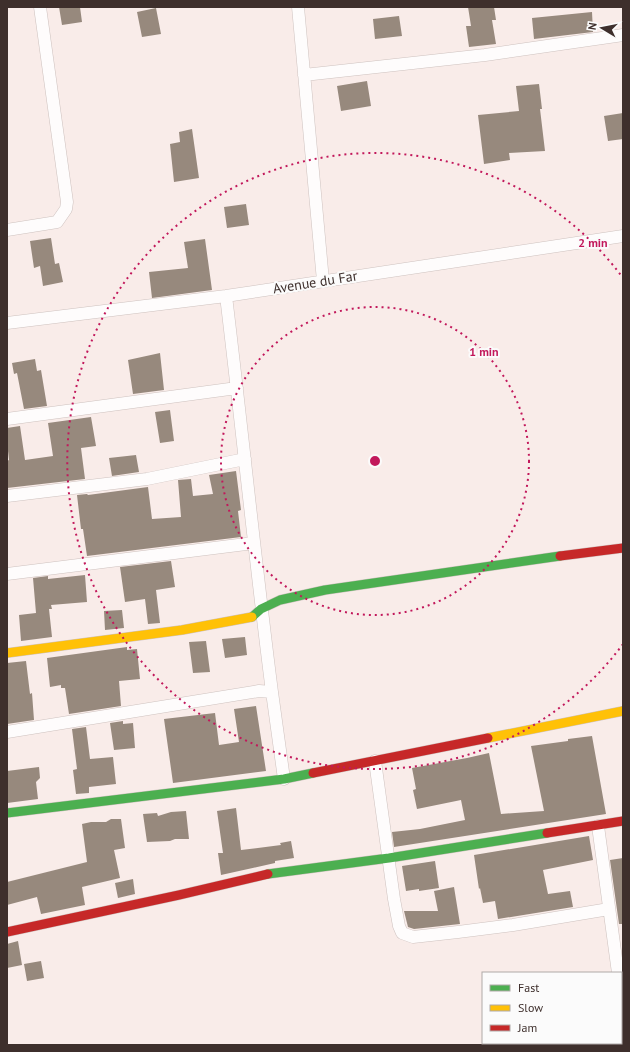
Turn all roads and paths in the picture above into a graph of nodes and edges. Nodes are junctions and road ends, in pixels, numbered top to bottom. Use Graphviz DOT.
graph roads {
  1 [pos="40,7"];
  2 [pos="298,7"];
  3 [pos="623,35"];
  4 [pos="304,75"];
  5 [pos="7,230"];
  6 [pos="623,236"];
  7 [pos="323,281"];
  8 [pos="226,296"];
  9 [pos="7,323"];
  10 [pos="237,388"];
  11 [pos="7,419"];
  12 [pos="245,459"];
  13 [pos="7,496"];
  14 [pos="254,543"];
  15 [pos="623,548"];
  16 [pos="7,574"];
  17 [pos="261,609"];
  18 [pos="7,653"];
  19 [pos="272,692"];
  20 [pos="623,711"];
  21 [pos="7,732"];
  22 [pos="375,762"];
  23 [pos="284,779"];
  24 [pos="7,813"];
  25 [pos="623,821"];
  26 [pos="598,826"];
  27 [pos="389,858"];
  28 [pos="609,909"];
  29 [pos="7,932"];
  30 [pos="618,972"];
  1 -- 5 [label="street"];
  2 -- 4 [label="street"];
  3 -- 4 [label="street"];
  4 -- 7 [label="street"];
  6 -- 7 [label="street, Avenue du Far"];
  7 -- 8 [label="street, Avenue du Far"];
  8 -- 9 [label="street, Avenue du Far"];
  8 -- 10 [label="street"];
  10 -- 11 [label="street"];
  10 -- 12 [label="street"];
  12 -- 13 [label="street"];
  12 -- 14 [label="street"];
  14 -- 16 [label="street"];
  14 -- 17 [label="street"];
  15 -- 17 [label="street"];
  17 -- 18 [label="street"];
  17 -- 19 [label="street"];
  19 -- 21 [label="street"];
  19 -- 23 [label="street"];
  20 -- 22 [label="street"];
  22 -- 23 [label="street"];
  22 -- 27 [label="street"];
  23 -- 24 [label="street"];
  25 -- 26 [label="street"];
  26 -- 27 [label="street"];
  26 -- 28 [label="street"];
  27 -- 28 [label="street"];
  27 -- 29 [label="street"];
  28 -- 30 [label="street"];
}
